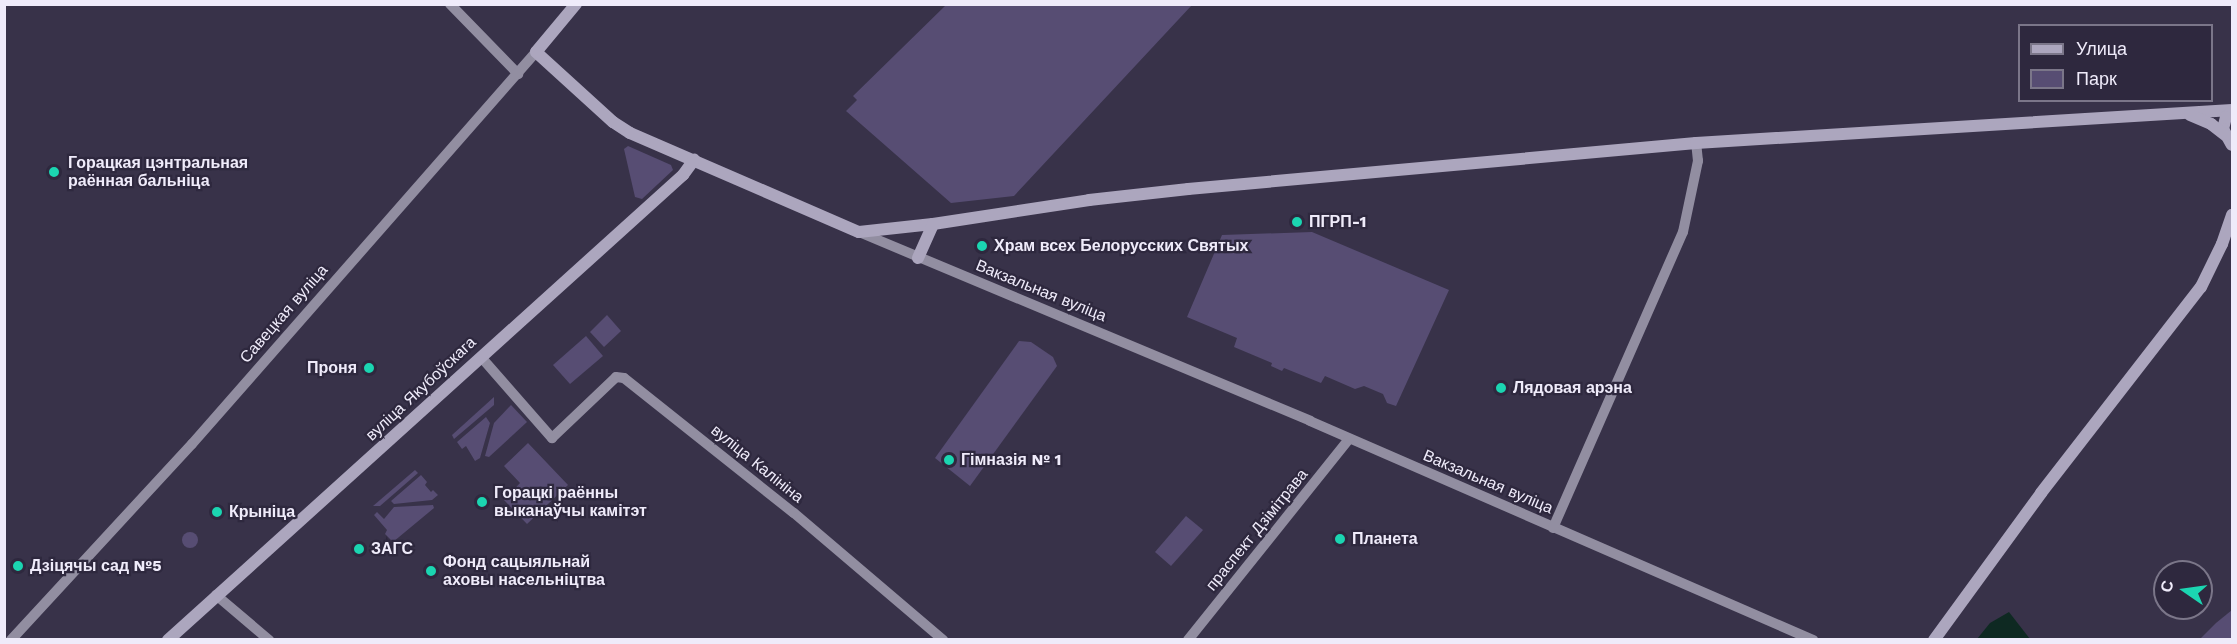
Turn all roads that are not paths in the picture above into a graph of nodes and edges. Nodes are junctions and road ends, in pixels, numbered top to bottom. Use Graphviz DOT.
graph roads {
  1 [pos="450,4"];
  2 [pos="576,4"];
  3 [pos="536,52"];
  4 [pos="518,74"];
  5 [pos="2232,110"];
  6 [pos="2183,113"];
  7 [pos="1696,143"];
  8 [pos="2230,143"];
  9 [pos="694,160"];
  10 [pos="2232,215"];
  11 [pos="933,224"];
  12 [pos="858,232"];
  13 [pos="918,258"];
  14 [pos="481,357"];
  15 [pos="1349,439"];
  16 [pos="1553,528"];
  17 [pos="216,595"];
  18 [pos="11,639"];
  19 [pos="168,639"];
  20 [pos="269,639"];
  21 [pos="943,639"];
  22 [pos="1188,639"];
  23 [pos="1813,639"];
  24 [pos="1934,639"];
  1 -- 4 [label="main road"];
  2 -- 3 [label="main road, Савецкая вуліца"];
  3 -- 4 [label="main road, Савецкая вуліца"];
  3 -- 9 [label="main road, Вакзальная вуліца"];
  4 -- 18 [label="main road, Савецкая вуліца"];
  5 -- 6 [label="main road"];
  5 -- 8 [label="main road"];
  6 -- 7 [label="main road"];
  6 -- 8 [label="main road"];
  7 -- 11 [label="main road"];
  7 -- 16 [label="main road, Вакзальная вуліца"];
  9 -- 12 [label="main road, Вакзальная вуліца"];
  9 -- 14 [label="main road, вуліца Якубоўскага"];
  10 -- 24 [label="main road"];
  11 -- 12 [label="main road"];
  11 -- 13 [label="main road"];
  12 -- 13 [label="main road, Вакзальная вуліца"];
  13 -- 15 [label="main road, Вакзальная вуліца"];
  14 -- 17 [label="main road, вуліца Якубоўскага"];
  14 -- 21 [label="main road, вуліца Калініна"];
  15 -- 16 [label="main road, Вакзальная вуліца"];
  15 -- 22 [label="main road, праспект Дзімітрава"];
  16 -- 23 [label="main road, Вакзальная вуліца"];
  17 -- 19 [label="main road, вуліца Якубоўскага"];
  17 -- 20 [label="main road"];
}
